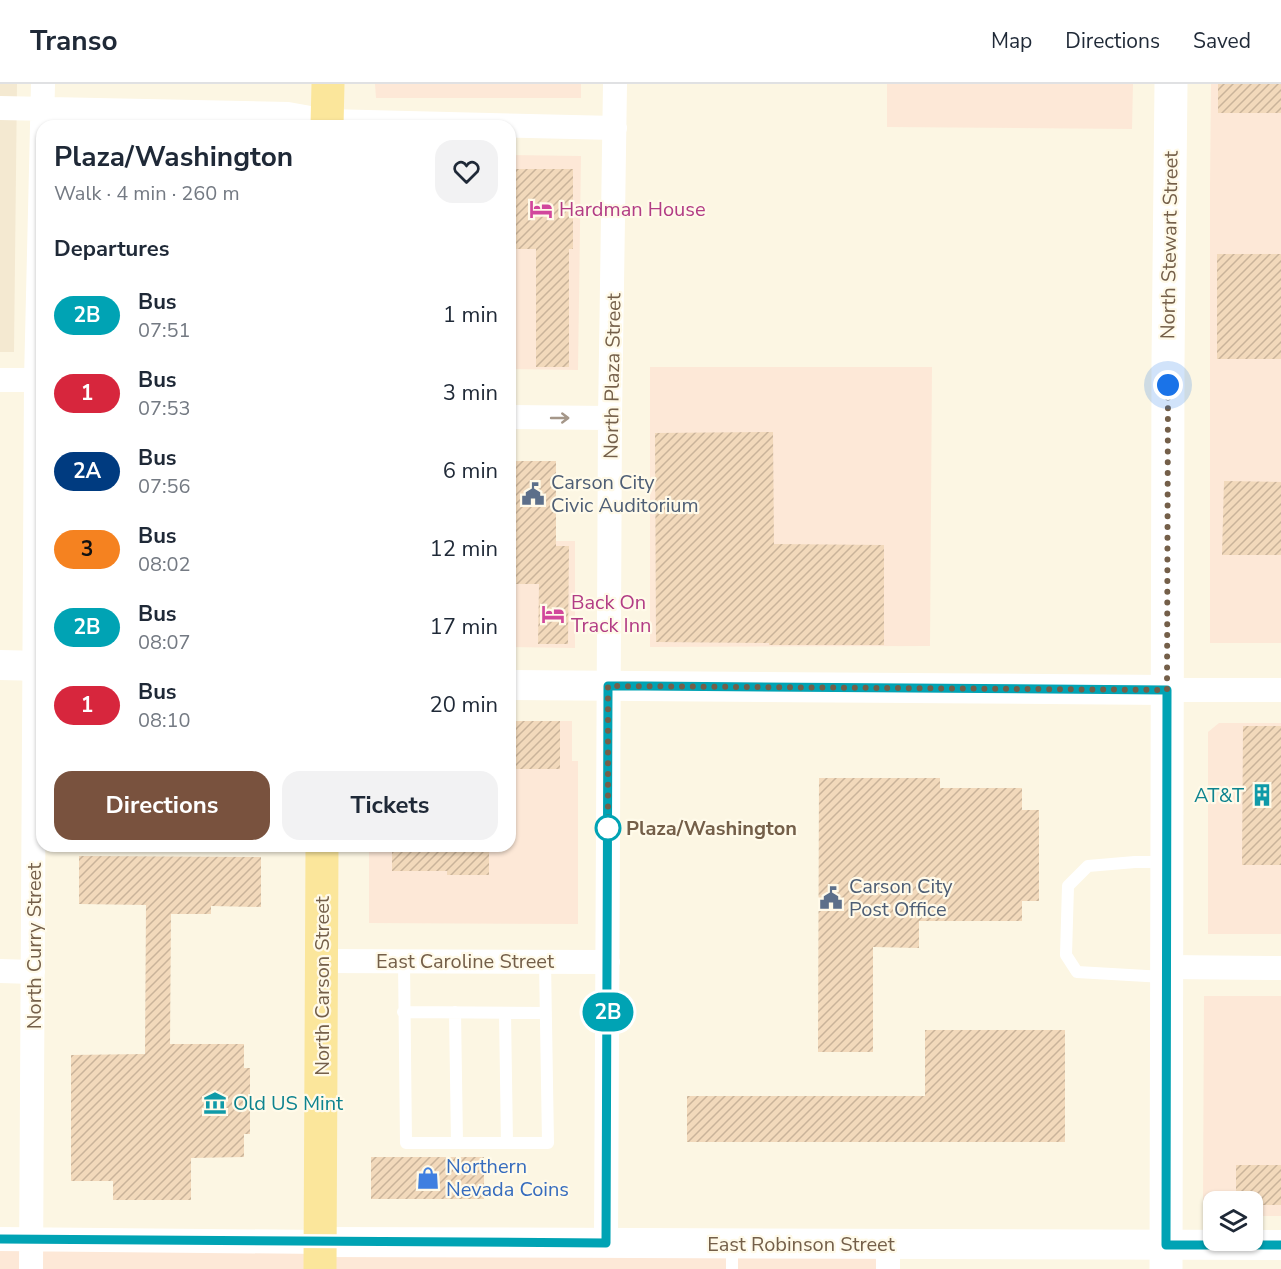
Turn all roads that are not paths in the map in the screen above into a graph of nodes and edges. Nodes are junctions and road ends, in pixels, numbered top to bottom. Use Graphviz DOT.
graph roads {
  1 [pos="43,84"];
  2 [pos="328,84"];
  3 [pos="615,84"];
  4 [pos="1171,84"];
  5 [pos="0,108"];
  6 [pos="42,108"];
  7 [pos="42,120"];
  8 [pos="314,120"];
  9 [pos="327,120"];
  10 [pos="516,126"];
  11 [pos="615,128"];
  12 [pos="0,380"];
  13 [pos="36,380"];
  14 [pos="516,417"];
  15 [pos="610,418"];
  16 [pos="0,666"];
  17 [pos="36,666"];
  18 [pos="516,685"];
  19 [pos="608,686"];
  20 [pos="1167,690"];
  21 [pos="1281,690"];
  22 [pos="36,788"];
  23 [pos="322,852"];
  24 [pos="1167,862"];
  25 [pos="322,961"];
  26 [pos="404,961"];
  27 [pos="545,962"];
  28 [pos="608,962"];
  29 [pos="1281,968"];
  30 [pos="0,971"];
  31 [pos="33,972"];
  32 [pos="1167,972"];
  33 [pos="403,1012"];
  34 [pos="455,1012"];
  35 [pos="505,1013"];
  36 [pos="546,1013"];
  37 [pos="457,1143"];
  38 [pos="507,1143"];
  39 [pos="0,1239"];
  40 [pos="32,1239"];
  41 [pos="606,1243"];
  42 [pos="1281,1245"];
  43 [pos="321,1256"];
  44 [pos="732,1256"];
  45 [pos="888,1256"];
  46 [pos="1166,1257"];
  47 [pos="32,1269"];
  1 -- 6 [label="street, North Curry Street"];
  2 -- 9 [label="main road"];
  3 -- 11 [label="street, North Plaza Street"];
  4 -- 20 [label="main road, North Stewart Street"];
  5 -- 6 [label="street"];
  6 -- 7 [label="street, North Curry Street"];
  6 -- 8 [label="street"];
  10 -- 11 [label="street"];
  11 -- 15 [label="street, North Plaza Street"];
  12 -- 13 [label="street"];
  14 -- 15 [label="street, one-way"];
  15 -- 19 [label="street, North Plaza Street"];
  16 -- 17 [label="street"];
  18 -- 19 [label="street"];
  19 -- 20 [label="street"];
  19 -- 28 [label="street, North Plaza Street"];
  20 -- 21 [label="street"];
  20 -- 24 [label="main road, North Stewart Street"];
  22 -- 31 [label="street, North Curry Street"];
  23 -- 25 [label="main road, North Carson Street"];
  24 -- 32 [label="main road, North Stewart Street"];
  24 -- 32 [label="lane"];
  25 -- 26 [label="street, East Caroline Street"];
  25 -- 43 [label="main road, North Carson Street"];
  26 -- 27 [label="street, East Caroline Street"];
  26 -- 33 [label="lane"];
  27 -- 28 [label="street, East Caroline Street"];
  27 -- 36 [label="lane"];
  28 -- 41 [label="street, North Plaza Street"];
  29 -- 32 [label="street"];
  30 -- 31 [label="street"];
  31 -- 40 [label="street, North Curry Street"];
  32 -- 46 [label="main road, North Stewart Street"];
  33 -- 34 [label="lane"];
  33 -- 37 [label="lane"];
  34 -- 35 [label="lane"];
  34 -- 37 [label="lane"];
  35 -- 36 [label="lane"];
  35 -- 38 [label="lane"];
  36 -- 38 [label="lane"];
  37 -- 38 [label="lane"];
  39 -- 40 [label="street"];
  40 -- 43 [label="street"];
  40 -- 47 [label="street, North Curry Street"];
  41 -- 43 [label="street, East Robinson Street"];
  41 -- 44 [label="street, East Robinson Street"];
  42 -- 46 [label="street, East Robinson Street"];
  44 -- 45 [label="street, East Robinson Street"];
  45 -- 46 [label="street, East Robinson Street"];
}
